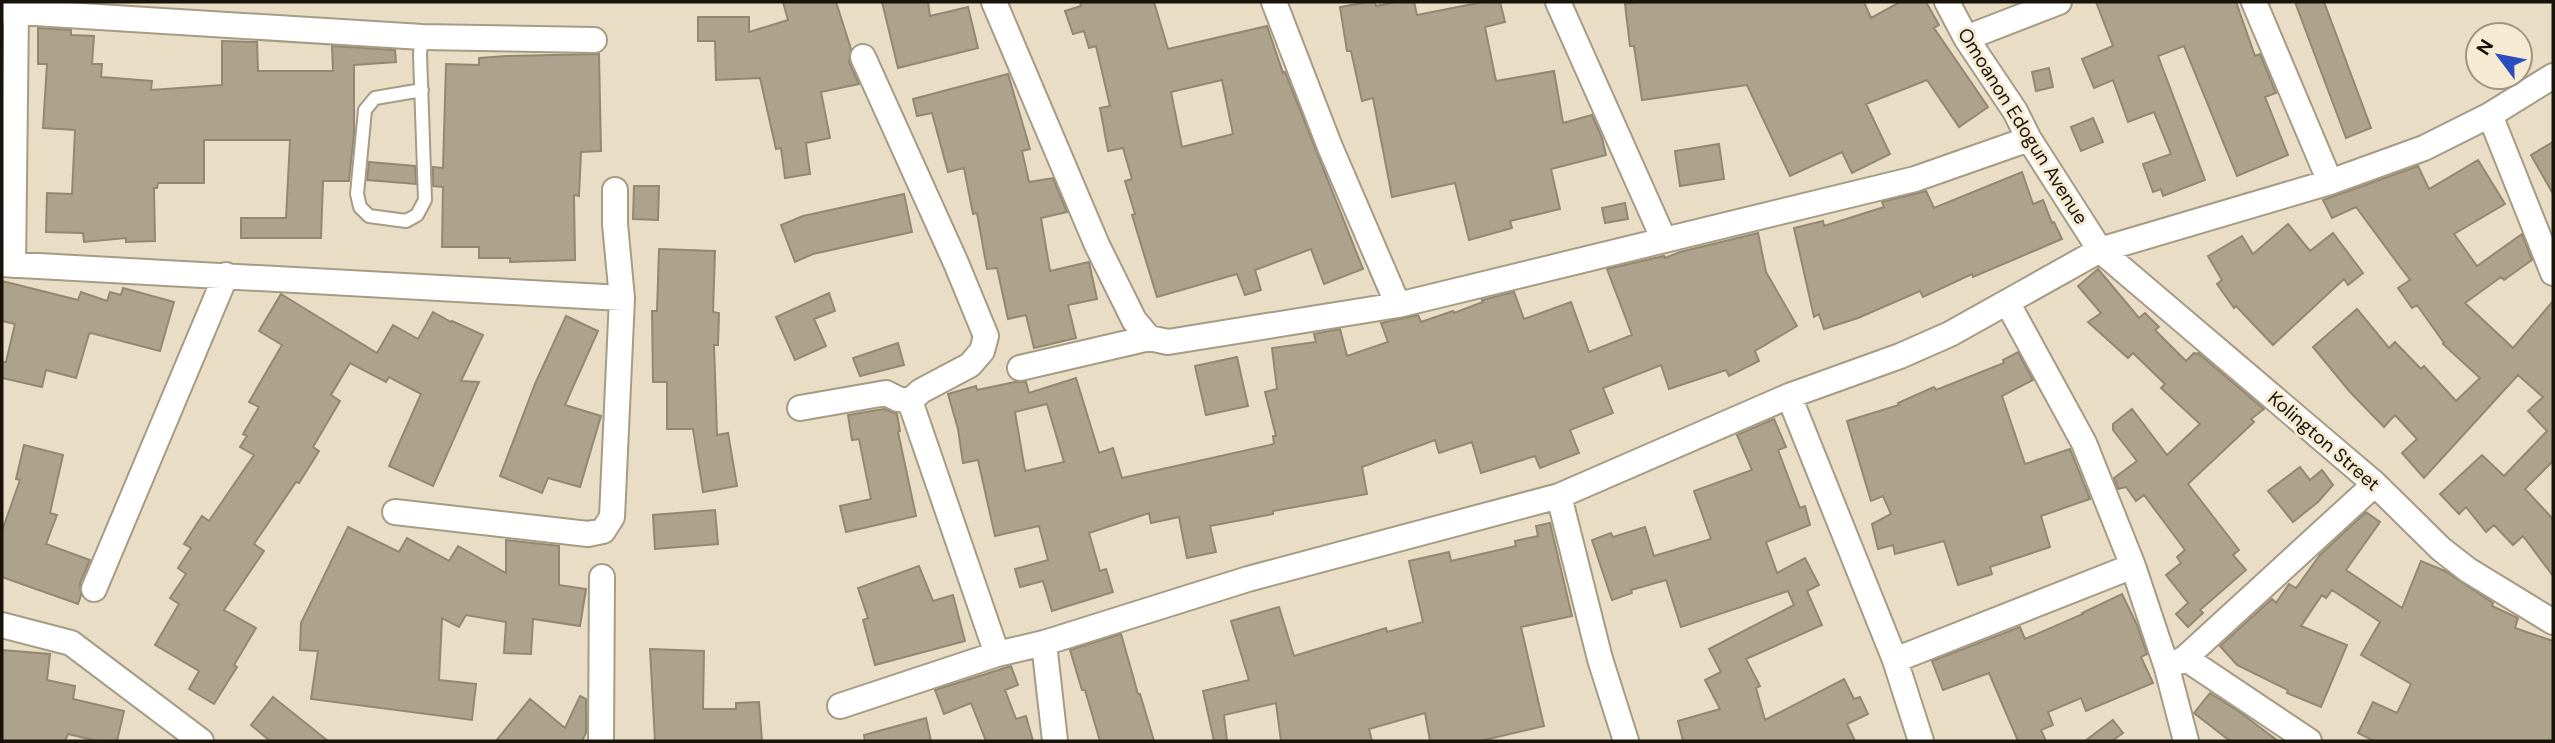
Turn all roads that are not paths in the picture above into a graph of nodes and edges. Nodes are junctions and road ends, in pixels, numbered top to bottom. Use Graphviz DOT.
graph roads {
  1 [pos="995,2"];
  2 [pos="1274,2"];
  3 [pos="1947,2"];
  4 [pos="2059,2"];
  5 [pos="2254,2"];
  6 [pos="1565,3"];
  7 [pos="9,11"];
  8 [pos="422,37"];
  9 [pos="1966,38"];
  10 [pos="594,40"];
  11 [pos="863,57"];
  12 [pos="2553,76"];
  13 [pos="422,90"];
  14 [pos="2490,115"];
  15 [pos="2029,139"];
  16 [pos="2330,182"];
  17 [pos="615,190"];
  18 [pos="1664,240"];
  19 [pos="2100,250"];
  20 [pos="7,264"];
  21 [pos="2553,273"];
  22 [pos="226,275"];
  23 [pos="622,298"];
  24 [pos="2007,302"];
  25 [pos="1398,304"];
  26 [pos="1149,338"];
  27 [pos="1020,368"];
  28 [pos="1789,396"];
  29 [pos="910,401"];
  30 [pos="800,408"];
  31 [pos="2375,484"];
  32 [pos="1559,496"];
  33 [pos="395,512"];
  34 [pos="2133,566"];
  35 [pos="602,577"];
  36 [pos="94,589"];
  37 [pos="2553,621"];
  38 [pos="2,625"];
  39 [pos="1044,643"];
  40 [pos="997,654"];
  41 [pos="1895,660"];
  42 [pos="2176,663"];
  43 [pos="840,706"];
  44 [pos="1617,739"];
  45 [pos="201,741"];
  46 [pos="601,741"];
  47 [pos="1055,741"];
  48 [pos="1921,741"];
  49 [pos="2186,741"];
  50 [pos="2309,741"];
  1 -- 26 [label="street"];
  2 -- 25 [label="street"];
  3 -- 9 [label="street, Omoanon Edogun Avenue"];
  4 -- 9 [label="street"];
  5 -- 16 [label="street"];
  6 -- 18 [label="street"];
  7 -- 8 [label="street"];
  7 -- 20 [label="street"];
  8 -- 10 [label="street"];
  8 -- 13 [label="lane"];
  9 -- 15 [label="street, Omoanon Edogun Avenue"];
  11 -- 29 [label="street"];
  12 -- 14 [label="street"];
  13 -- 13 [label="lane"];
  14 -- 16 [label="street"];
  14 -- 21 [label="street"];
  15 -- 18 [label="street"];
  15 -- 19 [label="street, Omoanon Edogun Avenue"];
  16 -- 19 [label="street"];
  17 -- 23 [label="street"];
  18 -- 25 [label="street"];
  19 -- 24 [label="street"];
  19 -- 31 [label="street, Kolington Street"];
  20 -- 22 [label="street"];
  22 -- 23 [label="street"];
  22 -- 36 [label="street"];
  23 -- 33 [label="street"];
  24 -- 28 [label="street"];
  24 -- 34 [label="street"];
  25 -- 26 [label="street"];
  26 -- 27 [label="street"];
  28 -- 32 [label="street"];
  28 -- 41 [label="street"];
  29 -- 30 [label="street"];
  29 -- 40 [label="street"];
  31 -- 37 [label="street, Kolington Street"];
  31 -- 42 [label="street"];
  32 -- 39 [label="street"];
  32 -- 44 [label="street"];
  34 -- 41 [label="street"];
  34 -- 42 [label="street"];
  35 -- 46 [label="street"];
  38 -- 45 [label="street"];
  39 -- 40 [label="street"];
  39 -- 47 [label="street"];
  40 -- 43 [label="street"];
  41 -- 48 [label="street"];
  42 -- 49 [label="street"];
  42 -- 50 [label="street"];
}
